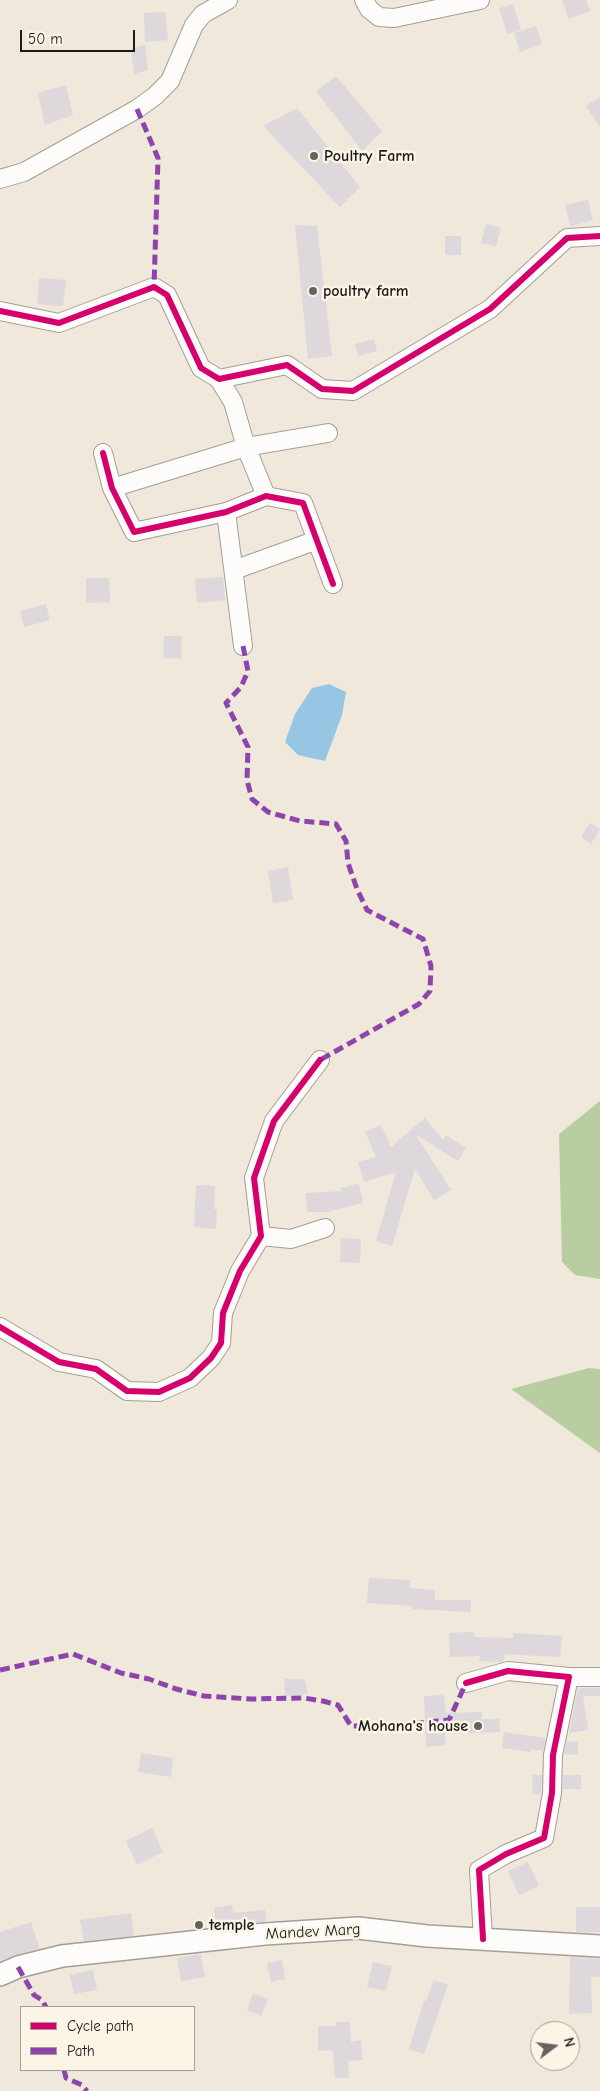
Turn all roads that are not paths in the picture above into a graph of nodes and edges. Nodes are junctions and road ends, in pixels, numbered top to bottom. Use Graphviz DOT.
graph roads {
  1 [pos="228,0"];
  2 [pos="364,0"];
  3 [pos="480,0"];
  4 [pos="0,179"];
  5 [pos="600,236"];
  6 [pos="0,311"];
  7 [pos="219,379"];
  8 [pos="328,433"];
  9 [pos="246,447"];
  10 [pos="103,453"];
  11 [pos="112,488"];
  12 [pos="266,496"];
  13 [pos="226,512"];
  14 [pos="317,540"];
  15 [pos="234,570"];
  16 [pos="333,584"];
  17 [pos="243,646"];
  18 [pos="320,1060"];
  19 [pos="325,1228"];
  20 [pos="261,1236"];
  21 [pos="0,1327"];
  22 [pos="569,1677"];
  23 [pos="600,1677"];
  24 [pos="466,1683"];
  25 [pos="482,1939"];
  26 [pos="600,1946"];
  27 [pos="0,1975"];
  1 -- 4 [label="street"];
  2 -- 3 [label="street"];
  5 -- 7 [label="street"];
  6 -- 7 [label="street"];
  7 -- 9 [label="street"];
  8 -- 9 [label="street"];
  9 -- 11 [label="street"];
  9 -- 12 [label="street"];
  10 -- 11 [label="street"];
  11 -- 13 [label="street"];
  12 -- 13 [label="street"];
  12 -- 14 [label="street"];
  13 -- 15 [label="street"];
  14 -- 15 [label="street"];
  14 -- 16 [label="street"];
  15 -- 17 [label="street"];
  18 -- 20 [label="street"];
  19 -- 20 [label="street"];
  20 -- 21 [label="street"];
  22 -- 23 [label="street"];
  22 -- 24 [label="street"];
  22 -- 25 [label="street"];
  25 -- 26 [label="main road, Mandev Marg"];
  25 -- 27 [label="main road, Mandev Marg"];
}
